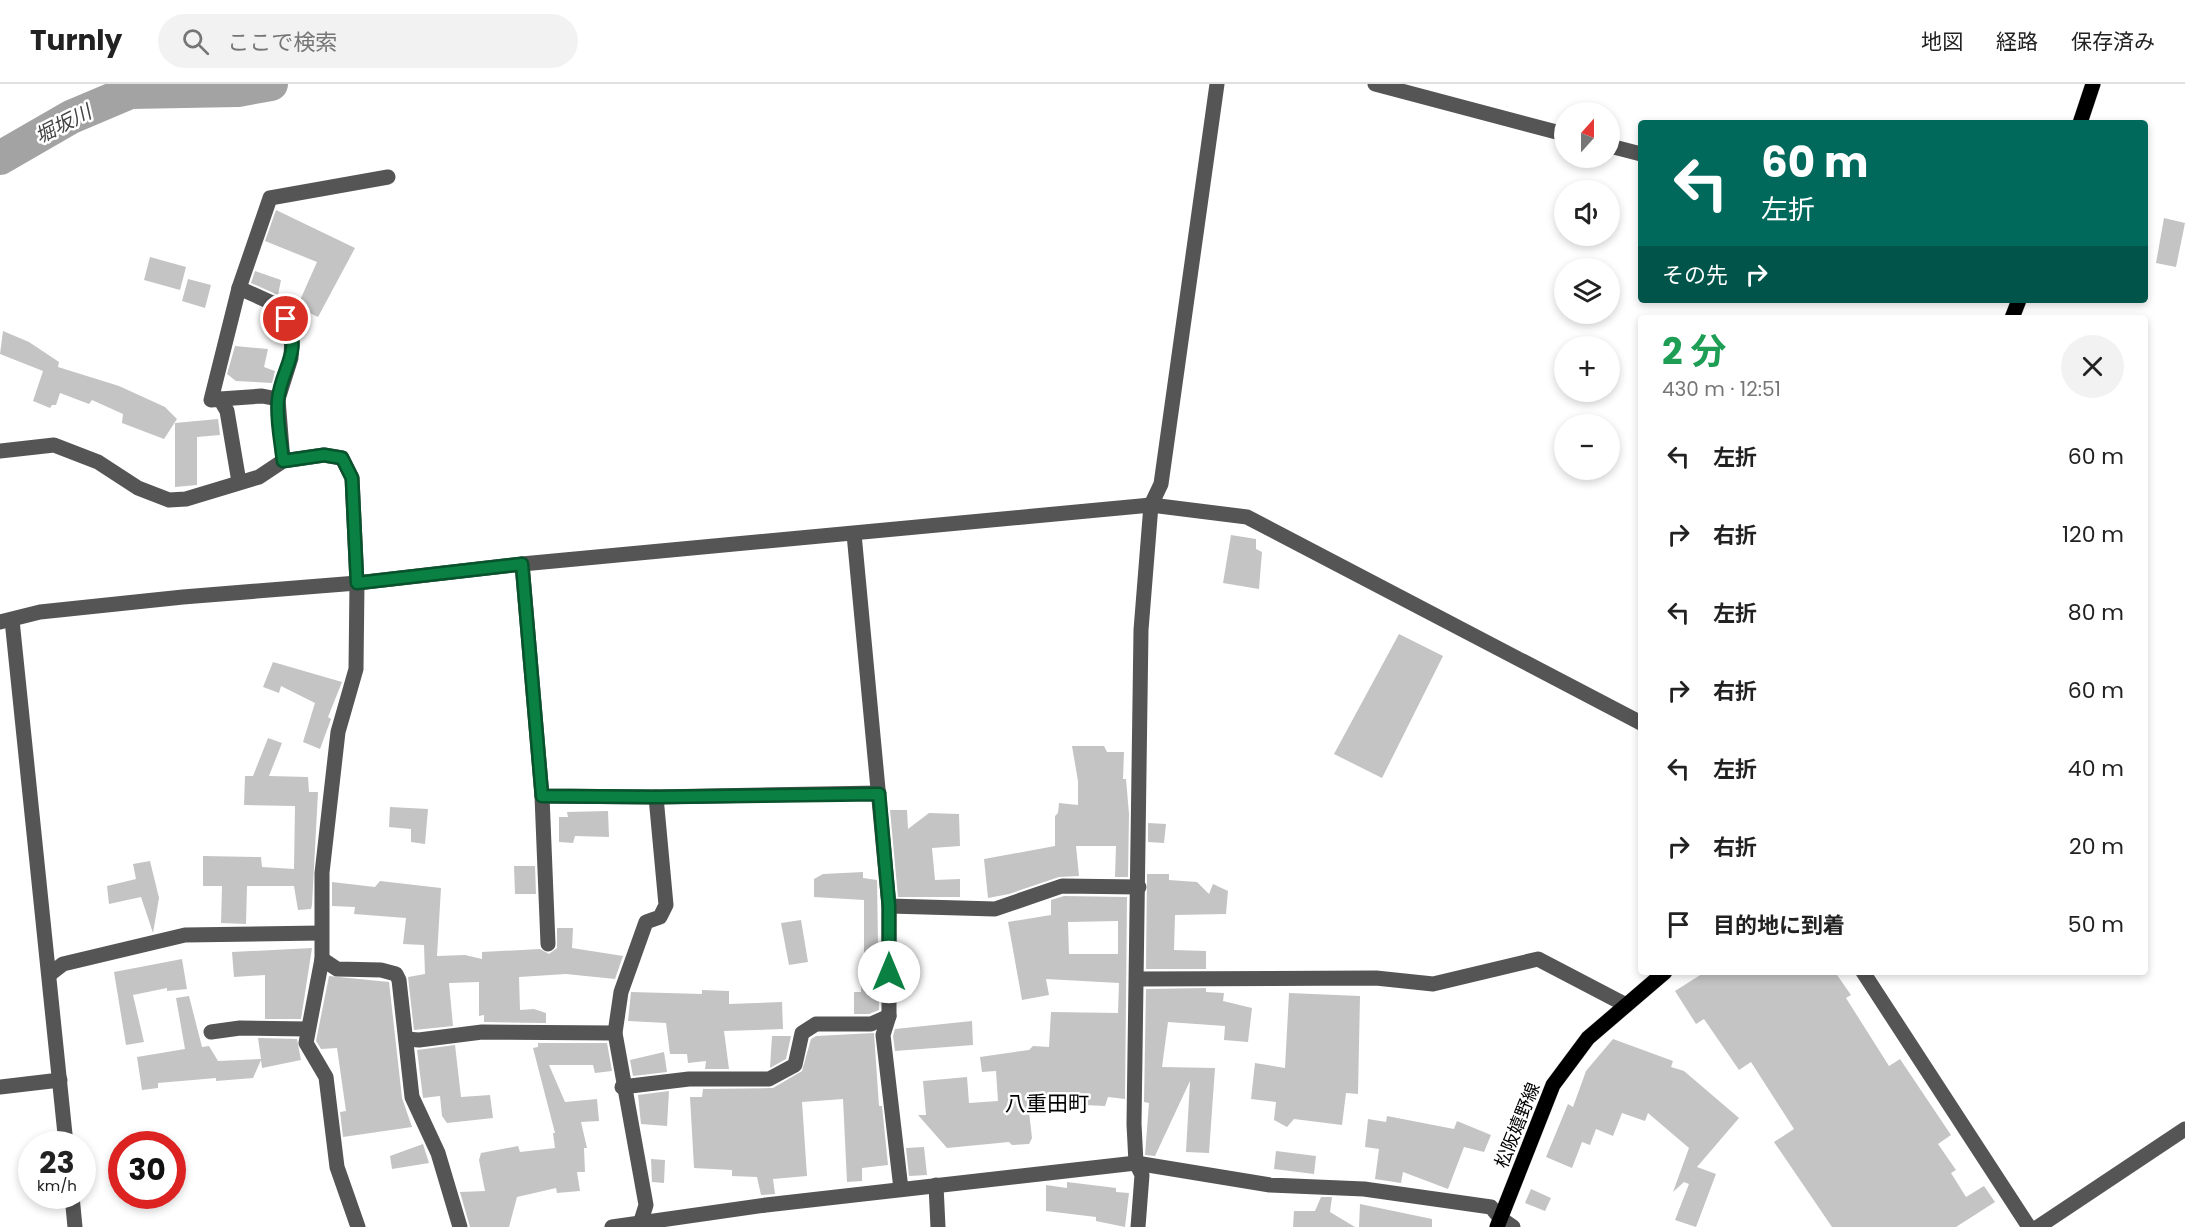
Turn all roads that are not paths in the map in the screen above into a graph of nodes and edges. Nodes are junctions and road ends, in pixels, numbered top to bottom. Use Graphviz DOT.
graph roads {
  1 [pos="1217,84"];
  2 [pos="1375,84"];
  3 [pos="2093,84"];
  4 [pos="2081,120"];
  5 [pos="1554,131"];
  6 [pos="1620,149"];
  7 [pos="1638,153"];
  8 [pos="388,177"];
  9 [pos="239,288"];
  10 [pos="220,399"];
  11 [pos="278,399"];
  12 [pos="0,451"];
  13 [pos="283,461"];
  14 [pos="239,482"];
  15 [pos="1151,505"];
  16 [pos="854,534"];
  17 [pos="522,564"];
  18 [pos="357,583"];
  19 [pos="6,621"];
  20 [pos="1638,721"];
  21 [pos="879,794"];
  22 [pos="542,796"];
  23 [pos="656,797"];
  24 [pos="1139,887"];
  25 [pos="889,906"];
  26 [pos="321,933"];
  27 [pos="548,944"];
  28 [pos="322,959"];
  29 [pos="50,974"];
  30 [pos="1661,975"];
  31 [pos="1865,975"];
  32 [pos="1138,979"];
  33 [pos="1626,1005"];
  34 [pos="889,1016"];
  35 [pos="308,1029"];
  36 [pos="211,1032"];
  37 [pos="615,1033"];
  38 [pos="405,1039"];
  39 [pos="60,1080"];
  40 [pos="0,1087"];
  41 [pos="622,1087"];
  42 [pos="2185,1129"];
  43 [pos="65,1131"];
  44 [pos="1136,1163"];
  45 [pos="936,1185"];
  46 [pos="901,1189"];
  47 [pos="73,1209"];
  48 [pos="641,1221"];
  49 [pos="1503,1224"];
  50 [pos="75,1227"];
  51 [pos="358,1227"];
  52 [pos="460,1227"];
  53 [pos="612,1227"];
  54 [pos="938,1227"];
  55 [pos="1138,1227"];
  56 [pos="2029,1227"];
  57 [pos="2038,1227"];
  1 -- 15 [label="street"];
  2 -- 5 [label="street"];
  3 -- 4 [label="main road"];
  6 -- 7 [label="street"];
  8 -- 9 [label="street"];
  9 -- 10 [label="street"];
  9 -- 11 [label="street"];
  10 -- 11 [label="street"];
  10 -- 14 [label="street"];
  11 -- 13 [label="street"];
  12 -- 14 [label="street"];
  13 -- 14 [label="street"];
  13 -- 18 [label="street"];
  15 -- 16 [label="street"];
  15 -- 20 [label="street"];
  15 -- 24 [label="street"];
  16 -- 17 [label="street"];
  16 -- 21 [label="street"];
  17 -- 18 [label="street"];
  17 -- 22 [label="street"];
  18 -- 19 [label="street"];
  18 -- 26 [label="street"];
  19 -- 29 [label="street"];
  21 -- 23 [label="street"];
  21 -- 25 [label="street"];
  22 -- 23 [label="street"];
  22 -- 27 [label="street"];
  23 -- 37 [label="street"];
  24 -- 25 [label="street"];
  24 -- 32 [label="street"];
  25 -- 34 [label="street"];
  26 -- 28 [label="street"];
  26 -- 29 [label="street"];
  28 -- 35 [label="street"];
  28 -- 38 [label="street"];
  29 -- 39 [label="street"];
  30 -- 33 [label="main road, 松阪嬉野線"];
  31 -- 56 [label="street"];
  32 -- 33 [label="street"];
  32 -- 44 [label="street"];
  33 -- 49 [label="main road, 松阪嬉野線"];
  34 -- 41 [label="street"];
  34 -- 46 [label="street"];
  35 -- 36 [label="street"];
  35 -- 51 [label="street"];
  37 -- 38 [label="street"];
  37 -- 41 [label="street"];
  38 -- 52 [label="street"];
  39 -- 40 [label="street"];
  39 -- 43 [label="street"];
  41 -- 48 [label="street"];
  42 -- 57 [label="street"];
  44 -- 45 [label="street"];
  44 -- 49 [label="street"];
  44 -- 55 [label="street"];
  45 -- 46 [label="street"];
  45 -- 54 [label="street"];
  46 -- 48 [label="street"];
  47 -- 50 [label="street"];
  48 -- 53 [label="street"];
}
